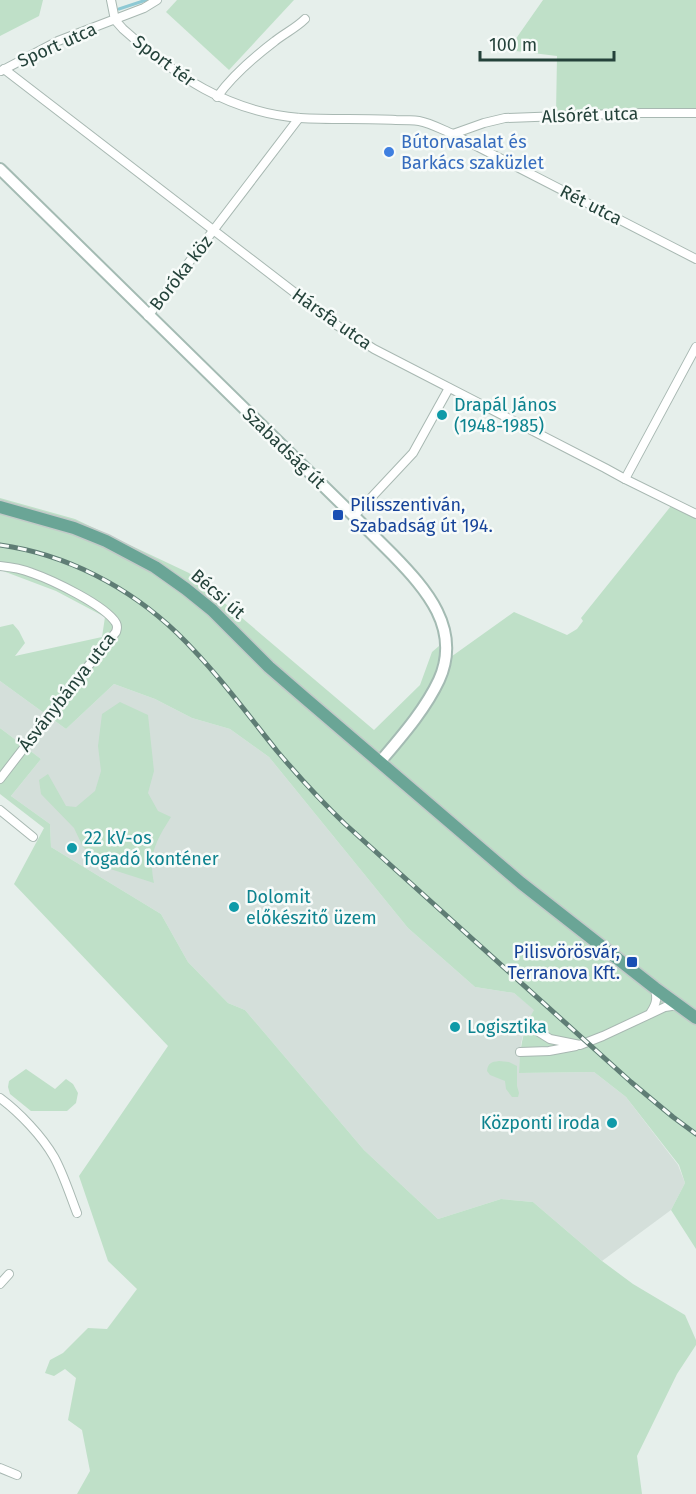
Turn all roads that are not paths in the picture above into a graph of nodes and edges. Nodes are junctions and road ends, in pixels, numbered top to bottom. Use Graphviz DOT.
graph roads {
  1 [pos="111,0"];
  2 [pos="157,0"];
  3 [pos="305,19"];
  4 [pos="115,20"];
  5 [pos="2,70"];
  6 [pos="217,97"];
  7 [pos="242,107"];
  8 [pos="696,113"];
  9 [pos="299,118"];
  10 [pos="453,134"];
  11 [pos="0,169"];
  12 [pos="214,230"];
  13 [pos="696,259"];
  14 [pos="148,316"];
  15 [pos="696,347"];
  16 [pos="449,388"];
  17 [pos="625,479"];
  18 [pos="0,507"];
  19 [pos="696,514"];
  20 [pos="354,516"];
  21 [pos="0,566"];
  22 [pos="380,762"];
  23 [pos="0,779"];
  24 [pos="0,810"];
  25 [pos="33,837"];
  26 [pos="655,988"];
  27 [pos="678,1005"];
  28 [pos="650,1013"];
  29 [pos="696,1018"];
  30 [pos="526,1024"];
  31 [pos="580,1045"];
  32 [pos="520,1052"];
  33 [pos="0,1098"];
  34 [pos="77,1213"];
  35 [pos="9,1275"];
  36 [pos="0,1284"];
  37 [pos="0,1468"];
  38 [pos="17,1475"];
  1 -- 4 [label="street"];
  2 -- 4 [label="street, Sport utca"];
  3 -- 6 [label="street"];
  4 -- 5 [label="street, Sport utca"];
  4 -- 6 [label="street, Sport tér"];
  5 -- 12 [label="street, Hársfa utca"];
  6 -- 7 [label="street, Sport tér"];
  7 -- 9 [label="street, Rét utca"];
  8 -- 10 [label="street, Alsórét utca"];
  9 -- 10 [label="street, Rét utca"];
  9 -- 12 [label="street, Boróka köz"];
  10 -- 13 [label="street, Rét utca"];
  11 -- 14 [label="main road, Szabadság út"];
  12 -- 14 [label="street, Boróka köz"];
  12 -- 16 [label="street, Hársfa utca"];
  14 -- 20 [label="main road, Szabadság út"];
  15 -- 17 [label="street"];
  16 -- 17 [label="street, Hársfa utca"];
  16 -- 20 [label="street"];
  17 -- 19 [label="street, Hársfa utca"];
  18 -- 22 [label="main road, Bécsi út"];
  20 -- 22 [label="main road, Szabadság út"];
  21 -- 23 [label="street, Ásványbánya utca"];
  22 -- 26 [label="main road, Bécsi út"];
  24 -- 25 [label="street"];
  26 -- 27 [label="main road, Bécsi út"];
  26 -- 28 [label="street"];
  27 -- 28 [label="street"];
  27 -- 29 [label="main road, Bécsi út"];
  28 -- 31 [label="street"];
  30 -- 31 [label="street"];
  31 -- 32 [label="street"];
  33 -- 34 [label="street"];
  35 -- 36 [label="street"];
  37 -- 38 [label="street"];
}
